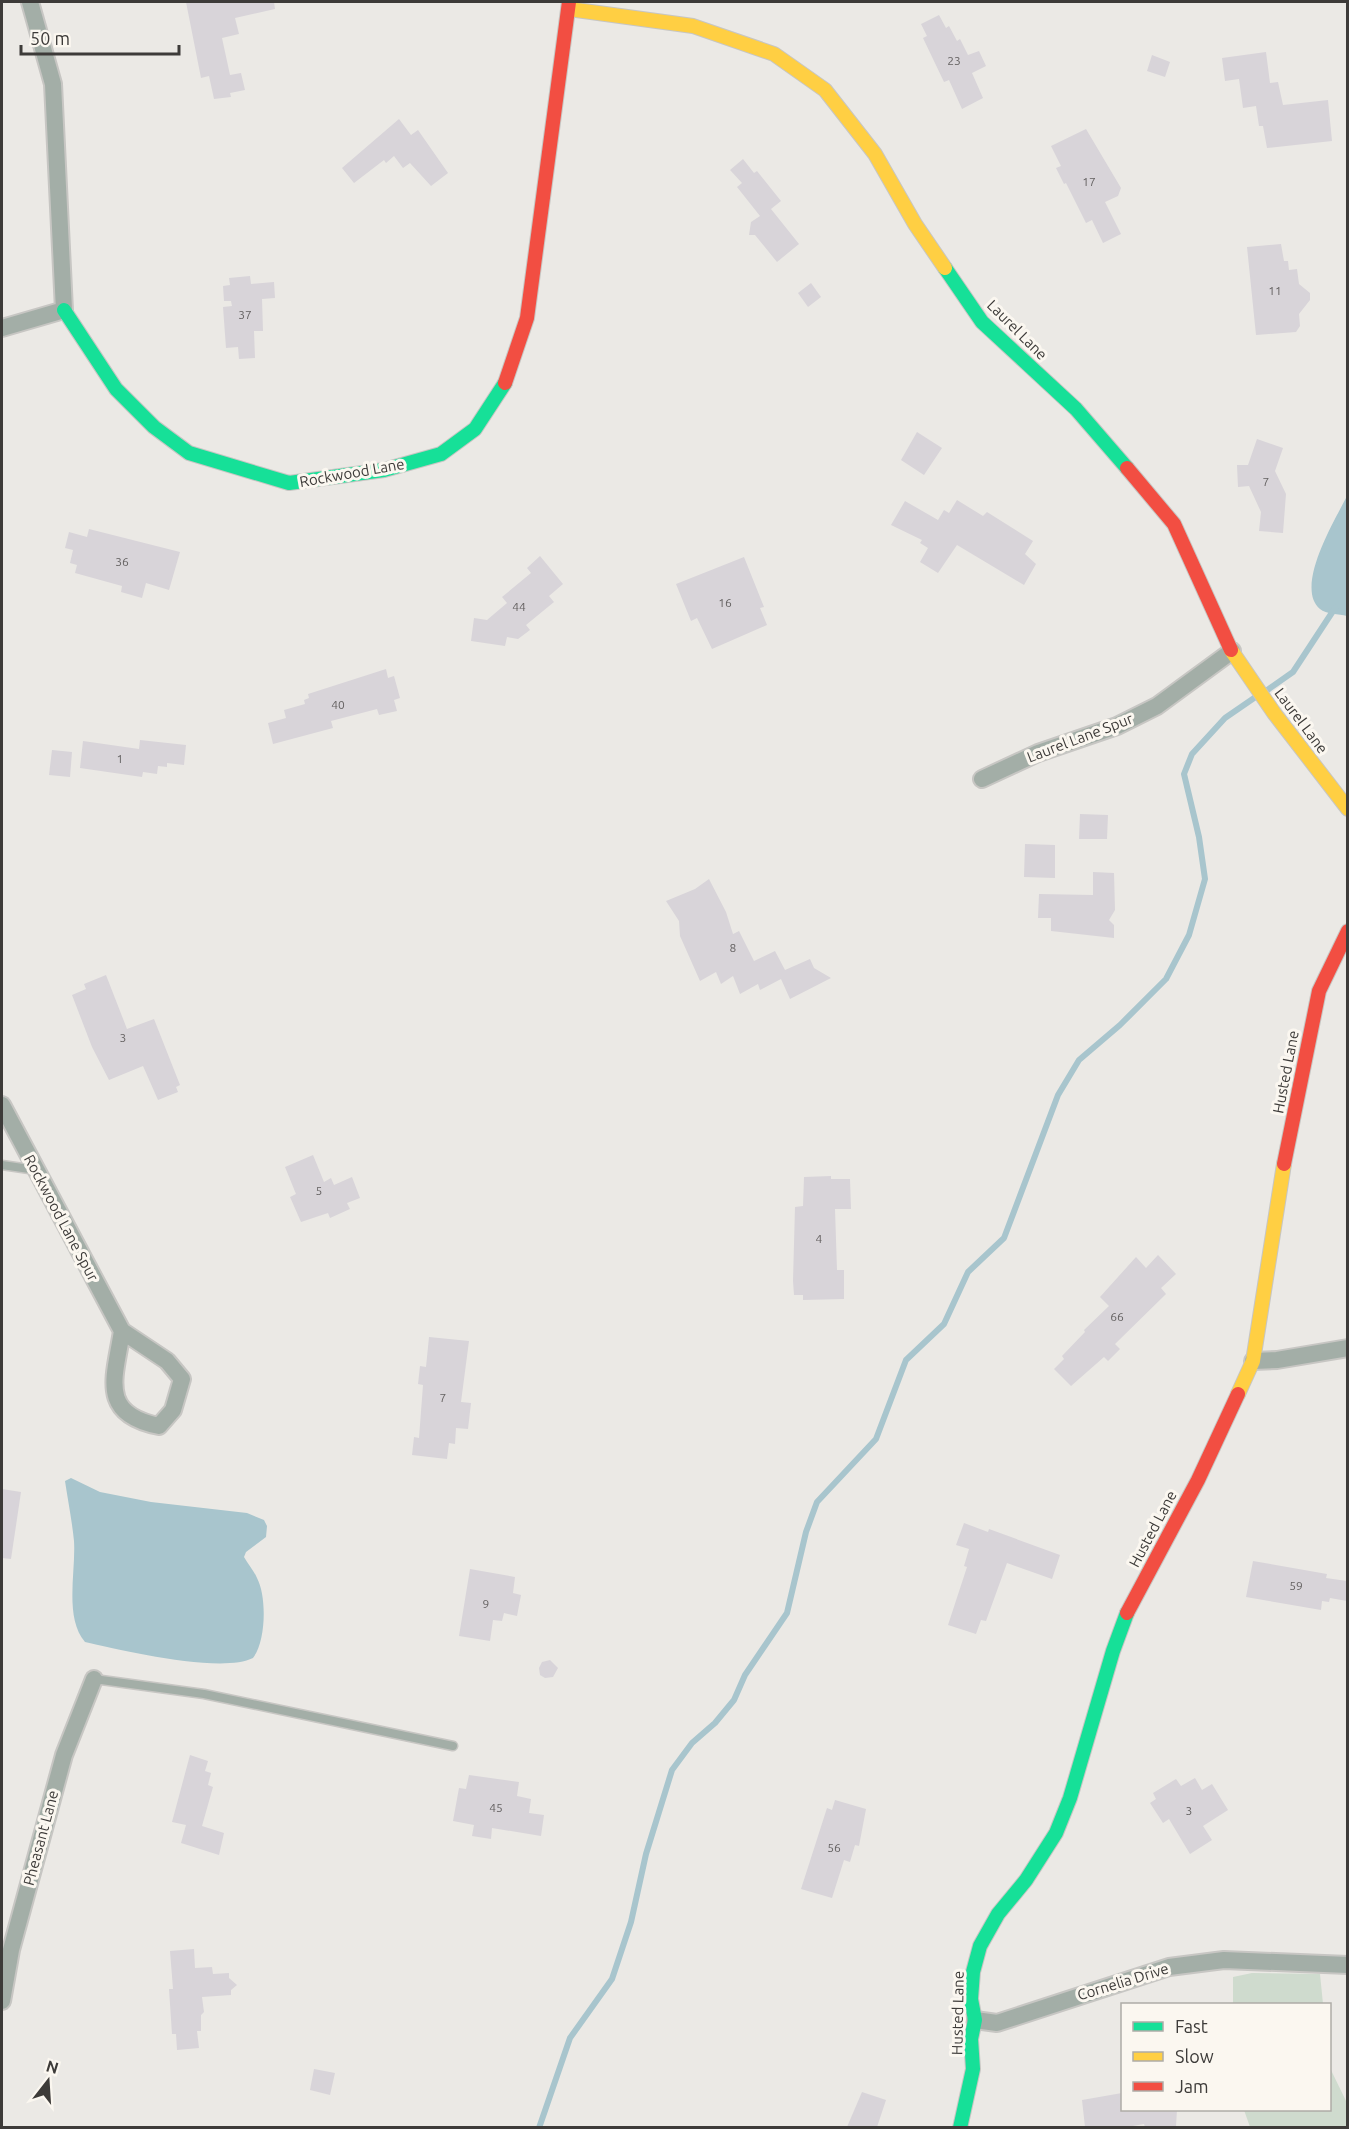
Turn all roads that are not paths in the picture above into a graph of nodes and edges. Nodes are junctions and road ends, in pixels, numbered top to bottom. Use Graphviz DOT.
graph roads {
  1 [pos="30,2"];
  2 [pos="569,5"];
  3 [pos="64,310"];
  4 [pos="2,328"];
  5 [pos="1233,651"];
  6 [pos="982,779"];
  7 [pos="1347,809"];
  8 [pos="1347,931"];
  9 [pos="2,1105"];
  10 [pos="2,1165"];
  11 [pos="36,1170"];
  12 [pos="122,1331"];
  13 [pos="1347,1348"];
  14 [pos="1253,1361"];
  15 [pos="94,1679"];
  16 [pos="453,1746"];
  17 [pos="1347,1965"];
  18 [pos="2,2001"];
  19 [pos="975,2020"];
  20 [pos="960,2127"];
  1 -- 3 [label="street"];
  2 -- 3 [label="street, Rockwood Lane"];
  2 -- 5 [label="street, Laurel Lane"];
  3 -- 4 [label="street"];
  5 -- 6 [label="street, Laurel Lane Spur"];
  5 -- 7 [label="street, Laurel Lane"];
  8 -- 14 [label="street, Husted Lane"];
  9 -- 11 [label="street, Rockwood Lane Spur"];
  10 -- 11 [label="lane"];
  11 -- 12 [label="street, Rockwood Lane Spur"];
  12 -- 12 [label="street, Rockwood Lane Spur"];
  13 -- 14 [label="street"];
  14 -- 19 [label="street, Husted Lane"];
  15 -- 16 [label="lane"];
  15 -- 18 [label="street, Pheasant Lane"];
  17 -- 19 [label="street, Cornelia Drive"];
  19 -- 20 [label="street, Husted Lane"];
}
